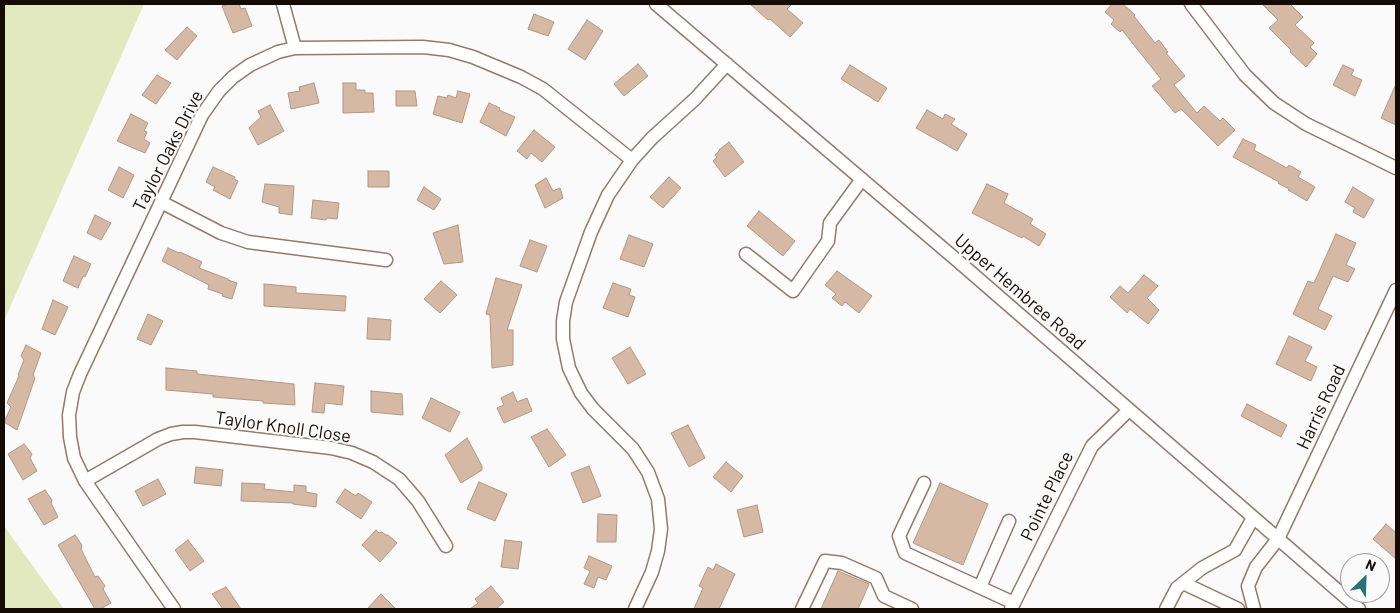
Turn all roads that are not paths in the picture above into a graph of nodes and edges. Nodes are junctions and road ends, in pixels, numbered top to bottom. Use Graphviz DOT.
graph roads {
  1 [pos="283,4"];
  2 [pos="656,4"];
  3 [pos="1191,4"];
  4 [pos="295,48"];
  5 [pos="727,64"];
  6 [pos="632,160"];
  7 [pos="1396,168"];
  8 [pos="862,179"];
  9 [pos="161,202"];
  10 [pos="746,254"];
  11 [pos="386,260"];
  12 [pos="1396,290"];
  13 [pos="1129,410"];
  14 [pos="85,481"];
  15 [pos="924,483"];
  16 [pos="1253,518"];
  17 [pos="1009,521"];
  18 [pos="1278,539"];
  19 [pos="446,546"];
  20 [pos="1183,583"];
  21 [pos="980,588"];
  22 [pos="1012,606"];
  23 [pos="174,609"];
  24 [pos="635,609"];
  25 [pos="802,609"];
  26 [pos="912,609"];
  27 [pos="1166,609"];
  28 [pos="1238,609"];
  29 [pos="1254,609"];
  30 [pos="1359,609"];
  1 -- 4 [label="street"];
  2 -- 5 [label="street, Upper Hembree Road"];
  3 -- 7 [label="street"];
  4 -- 6 [label="street, Taylor Oaks Drive"];
  4 -- 9 [label="street, Taylor Oaks Drive"];
  5 -- 6 [label="street"];
  5 -- 8 [label="street, Upper Hembree Road"];
  6 -- 24 [label="street"];
  8 -- 10 [label="street"];
  8 -- 13 [label="street, Upper Hembree Road"];
  9 -- 11 [label="street"];
  9 -- 14 [label="street, Taylor Oaks Drive"];
  12 -- 18 [label="street, Harris Road"];
  13 -- 16 [label="street, Upper Hembree Road"];
  13 -- 22 [label="street, Pointe Place"];
  14 -- 19 [label="street, Taylor Knoll Close"];
  14 -- 23 [label="street, Taylor Oaks Drive"];
  15 -- 21 [label="street"];
  16 -- 18 [label="street, Upper Hembree Road"];
  16 -- 20 [label="street"];
  17 -- 21 [label="street"];
  18 -- 29 [label="street, Harris Road"];
  18 -- 30 [label="street, Upper Hembree Road"];
  20 -- 27 [label="street"];
  20 -- 28 [label="street"];
  21 -- 22 [label="street"];
  25 -- 26 [label="street"];
}
